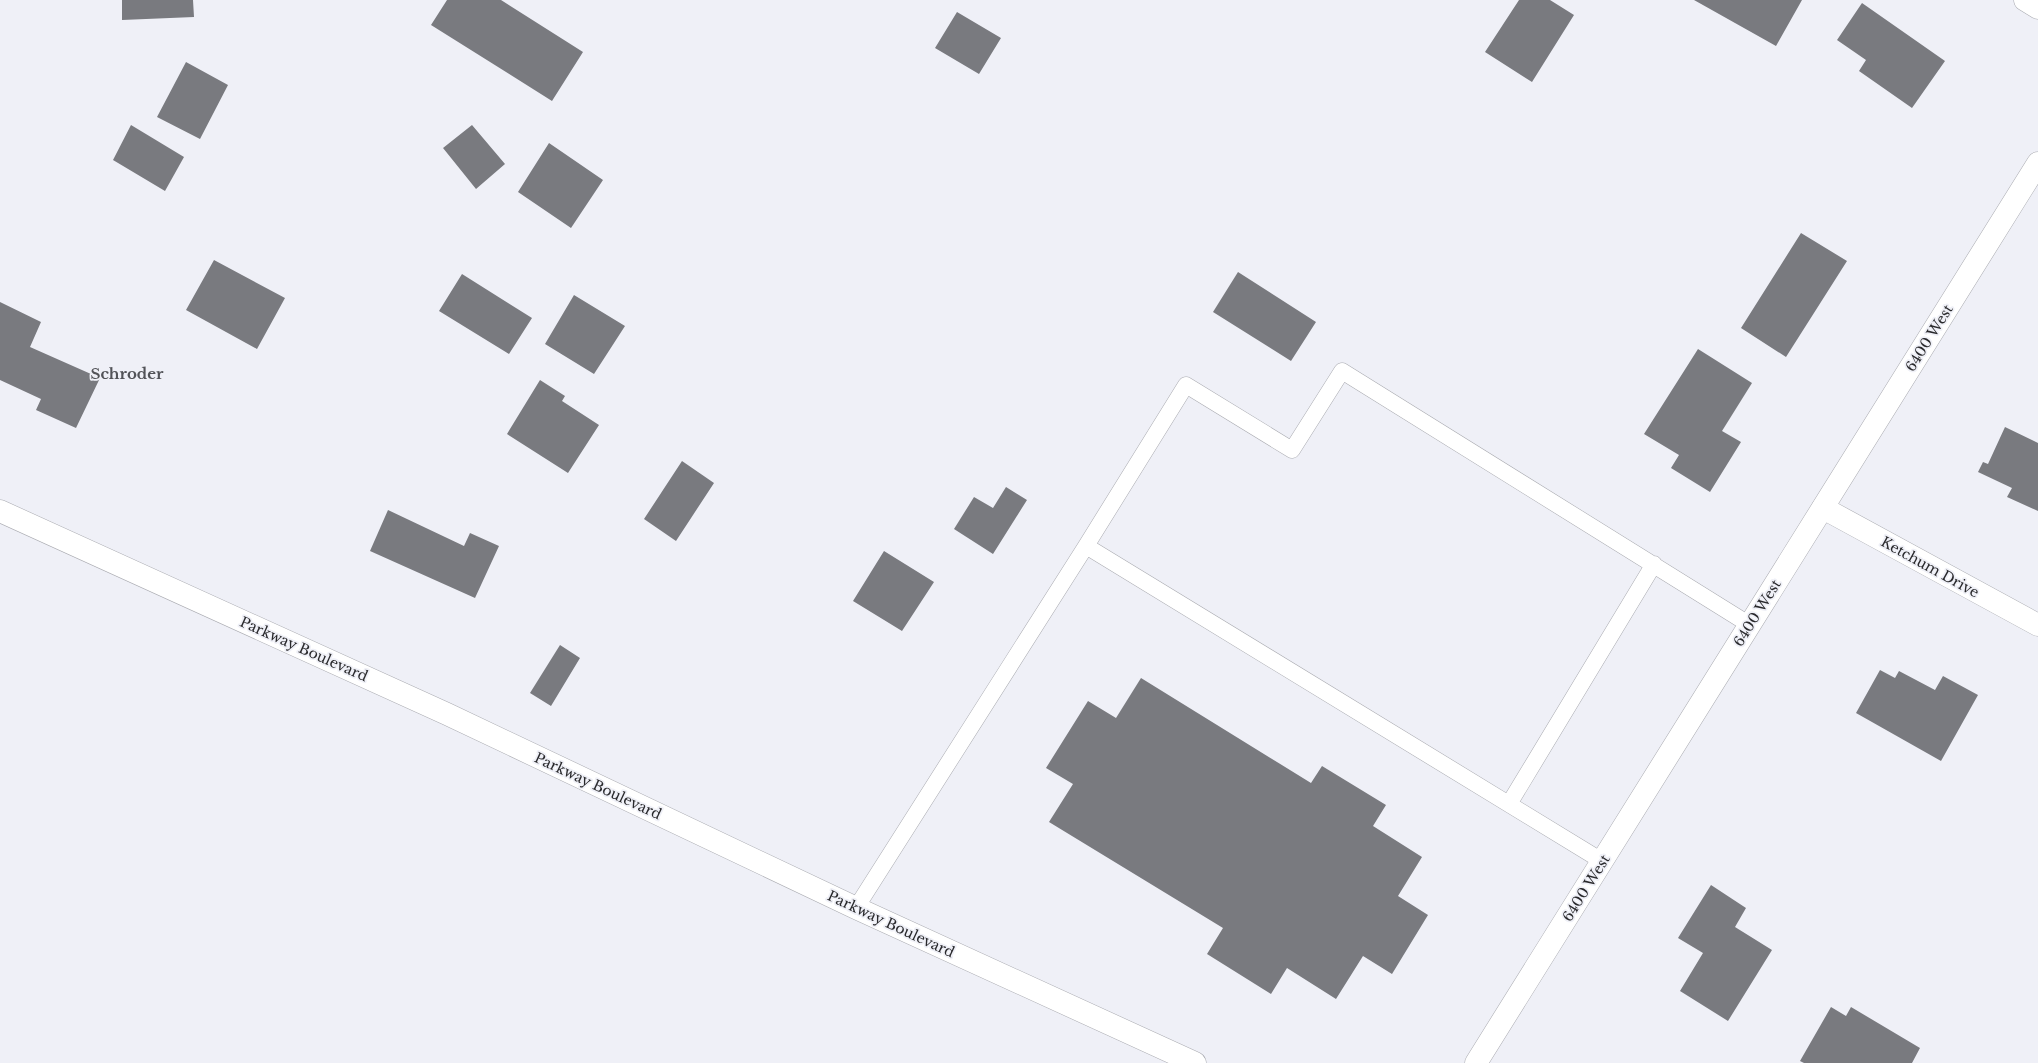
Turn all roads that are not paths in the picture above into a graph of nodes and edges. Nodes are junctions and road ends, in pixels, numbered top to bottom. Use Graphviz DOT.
graph roads {
  1 [pos="2025,0"];
  2 [pos="2038,8"];
  3 [pos="2038,163"];
  4 [pos="1823,508"];
  5 [pos="0,511"];
  6 [pos="1086,546"];
  7 [pos="1654,564"];
  8 [pos="1750,625"];
  9 [pos="2038,625"];
  10 [pos="1509,804"];
  11 [pos="1602,862"];
  12 [pos="856,908"];
  13 [pos="1195,1063"];
  14 [pos="1476,1063"];
  1 -- 2 [label="street"];
  3 -- 4 [label="street, 6400 West"];
  4 -- 8 [label="street, 6400 West"];
  4 -- 9 [label="street, Ketchum Drive"];
  5 -- 12 [label="street, Parkway Boulevard"];
  6 -- 7 [label="lane"];
  6 -- 10 [label="lane"];
  6 -- 12 [label="lane"];
  7 -- 8 [label="lane"];
  7 -- 10 [label="lane"];
  8 -- 11 [label="street, 6400 West"];
  10 -- 11 [label="lane"];
  11 -- 14 [label="street, 6400 West"];
  12 -- 13 [label="street, Parkway Boulevard"];
}
